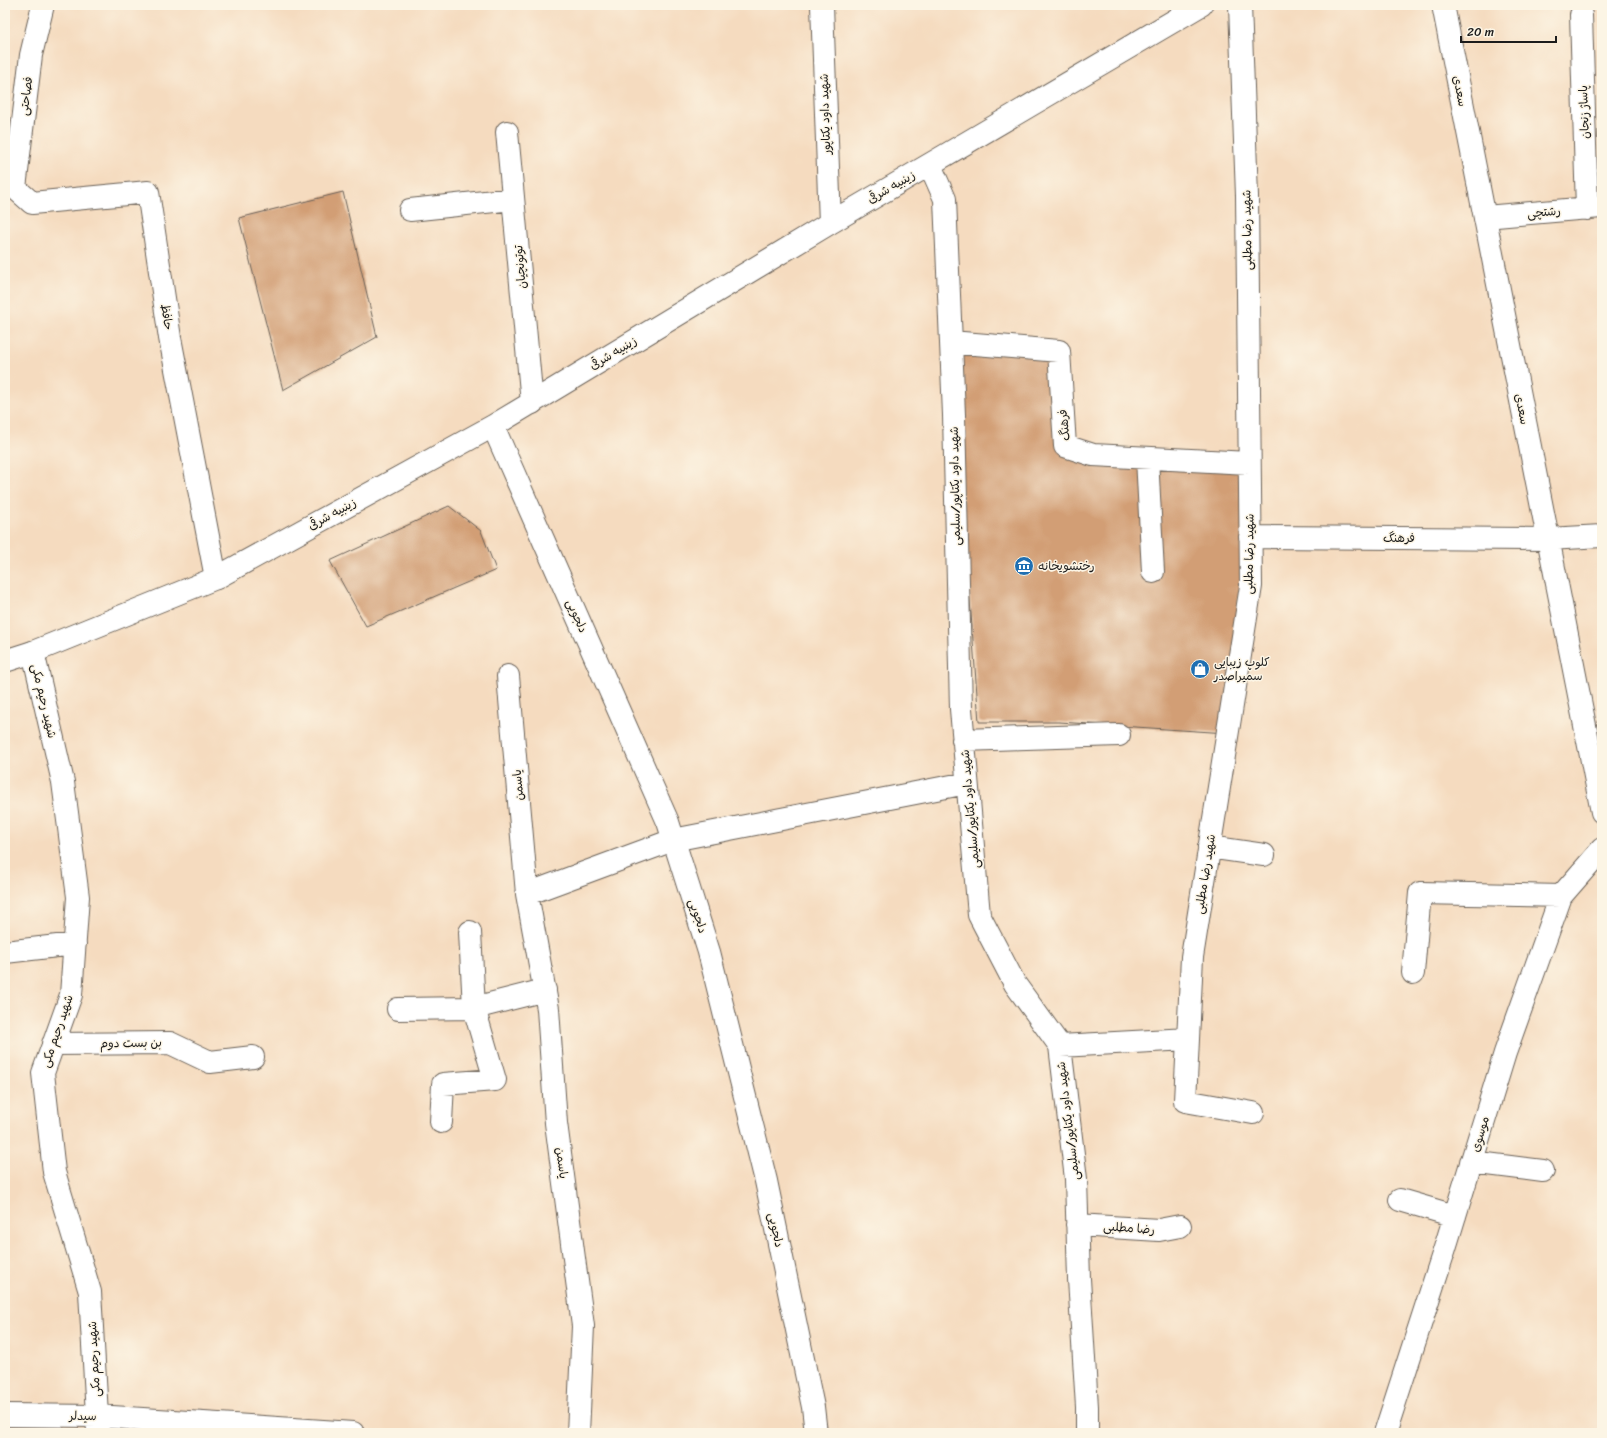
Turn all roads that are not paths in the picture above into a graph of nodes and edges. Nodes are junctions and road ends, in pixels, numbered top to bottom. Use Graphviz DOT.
graph roads {
  1 [pos="43,5"];
  2 [pos="822,5"];
  3 [pos="1201,5"];
  4 [pos="1240,5"];
  5 [pos="1443,5"];
  6 [pos="1581,16"];
  7 [pos="507,132"];
  8 [pos="930,165"];
  9 [pos="15,188"];
  10 [pos="513,199"];
  11 [pos="1594,208"];
  12 [pos="410,210"];
  13 [pos="1485,218"];
  14 [pos="830,222"];
  15 [pos="951,342"];
  16 [pos="532,403"];
  17 [pos="493,426"];
  18 [pos="1148,458"];
  19 [pos="1249,462"];
  20 [pos="1602,536"];
  21 [pos="1250,537"];
  22 [pos="1548,539"];
  23 [pos="1152,572"];
  24 [pos="216,578"];
  25 [pos="33,652"];
  26 [pos="5,661"];
  27 [pos="508,676"];
  28 [pos="1119,735"];
  29 [pos="964,740"];
  30 [pos="968,783"];
  31 [pos="1602,812"];
  32 [pos="673,840"];
  33 [pos="1209,847"];
  34 [pos="1602,849"];
  35 [pos="1264,855"];
  36 [pos="527,894"];
  37 [pos="1561,896"];
  38 [pos="470,932"];
  39 [pos="75,944"];
  40 [pos="5,952"];
  41 [pos="1412,973"];
  42 [pos="545,990"];
  43 [pos="474,1008"];
  44 [pos="398,1009"];
  45 [pos="1188,1039"];
  46 [pos="54,1044"];
  47 [pos="1060,1046"];
  48 [pos="253,1057"];
  49 [pos="1253,1113"];
  50 [pos="441,1122"];
  51 [pos="1472,1162"];
  52 [pos="1543,1171"];
  53 [pos="1400,1200"];
  54 [pos="1455,1216"];
  55 [pos="1077,1225"];
  56 [pos="1180,1226"];
  57 [pos="5,1415"];
  58 [pos="98,1425"];
  59 [pos="353,1433"];
  60 [pos="578,1433"];
  61 [pos="816,1433"];
  62 [pos="1087,1433"];
  63 [pos="1385,1433"];
  1 -- 9 [label="street, فصاحتی"];
  2 -- 14 [label="street, شهید داود یکتاپور"];
  3 -- 8 [label="street, زینبیه شرقی"];
  4 -- 19 [label="street, شهید رضا مطلبی"];
  5 -- 13 [label="street, سعدی"];
  6 -- 11 [label="street, پاساژ زنجان"];
  7 -- 10 [label="street, توتونچیان"];
  8 -- 14 [label="street, زینبیه شرقی"];
  8 -- 15 [label="street, شهید داود یکتاپور/سلیمی"];
  9 -- 24 [label="street, حافظ"];
  10 -- 12 [label="street"];
  10 -- 16 [label="street, توتونچیان"];
  11 -- 13 [label="street, رشتچی"];
  13 -- 22 [label="street, سعدی"];
  14 -- 16 [label="street, زینبیه شرقی"];
  15 -- 18 [label="street, فرهنگ"];
  15 -- 29 [label="street, شهید داود یکتاپور/سلیمی"];
  16 -- 17 [label="street, زینبیه شرقی"];
  17 -- 24 [label="street, زینبیه شرقی"];
  17 -- 32 [label="street, دلجویی"];
  18 -- 19 [label="street, فرهنگ"];
  18 -- 23 [label="street"];
  19 -- 21 [label="street, شهید رضا مطلبی"];
  20 -- 22 [label="street, فرهنگ"];
  21 -- 22 [label="street, فرهنگ"];
  21 -- 33 [label="street, شهید رضا مطلبی"];
  22 -- 31 [label="street, سعدی"];
  24 -- 25 [label="street, زینبیه شرقی"];
  25 -- 26 [label="street, زینبیه شرقی"];
  25 -- 39 [label="street, شهید رحیم مکی"];
  27 -- 36 [label="street, یاسمن"];
  28 -- 29 [label="street"];
  29 -- 30 [label="street, شهید داود یکتاپور/سلیمی"];
  30 -- 32 [label="street"];
  30 -- 47 [label="street, شهید داود یکتاپور/سلیمی"];
  32 -- 36 [label="street"];
  32 -- 61 [label="street, دلجویی"];
  33 -- 35 [label="street"];
  33 -- 45 [label="street, شهید رضا مطلبی"];
  34 -- 37 [label="street, موسوی"];
  36 -- 42 [label="street, یاسمن"];
  37 -- 41 [label="street"];
  37 -- 51 [label="street, موسوی"];
  38 -- 43 [label="street"];
  39 -- 40 [label="street"];
  39 -- 46 [label="street, شهید رحیم مکی"];
  42 -- 43 [label="street"];
  42 -- 60 [label="street, یاسمن"];
  43 -- 44 [label="street"];
  43 -- 50 [label="street"];
  45 -- 47 [label="street"];
  45 -- 49 [label="street, شهید رضا مطلبی"];
  46 -- 48 [label="street, بن بست دوم"];
  46 -- 58 [label="street, شهید رحیم مکی"];
  47 -- 55 [label="street, شهید داود یکتاپور/سلیمی"];
  51 -- 52 [label="street"];
  51 -- 54 [label="street, موسوی"];
  53 -- 54 [label="street"];
  54 -- 63 [label="street, موسوی"];
  55 -- 56 [label="street, رضا مطلبی"];
  55 -- 62 [label="street, شهید داود یکتاپور/سلیمی"];
  57 -- 58 [label="street, سیدلر"];
  58 -- 59 [label="street, سیدلر"];
}
